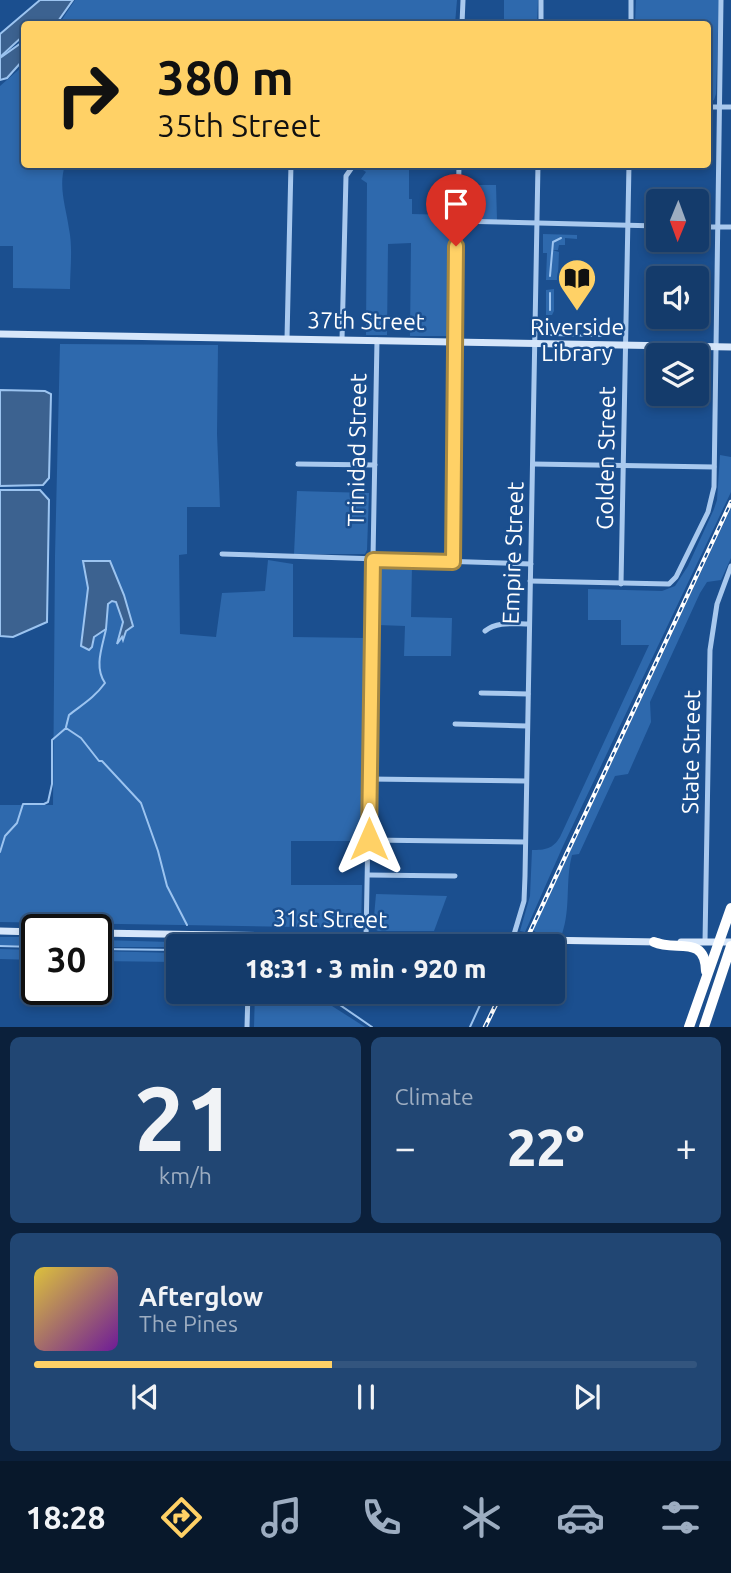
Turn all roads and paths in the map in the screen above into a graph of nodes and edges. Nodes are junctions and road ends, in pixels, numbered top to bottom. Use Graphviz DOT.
graph roads {
  1 [pos="463,0"];
  2 [pos="541,0"];
  3 [pos="632,0"];
  4 [pos="721,0"];
  5 [pos="462,21"];
  6 [pos="541,21"];
  7 [pos="631,21"];
  8 [pos="711,107"];
  9 [pos="720,107"];
  10 [pos="731,107"];
  11 [pos="290,168"];
  12 [pos="352,168"];
  13 [pos="459,168"];
  14 [pos="538,168"];
  15 [pos="629,168"];
  16 [pos="457,221"];
  17 [pos="537,223"];
  18 [pos="628,225"];
  19 [pos="646,226"];
  20 [pos="709,227"];
  21 [pos="718,227"];
  22 [pos="731,227"];
  23 [pos="0,334"];
  24 [pos="288,339"];
  25 [pos="342,340"];
  26 [pos="377,341"];
  27 [pos="457,343"];
  28 [pos="535,344"];
  29 [pos="626,346"];
  30 [pos="716,347"];
  31 [pos="731,347"];
  32 [pos="298,464"];
  33 [pos="533,464"];
  34 [pos="375,465"];
  35 [pos="624,466"];
  36 [pos="714,467"];
  37 [pos="222,554"];
  38 [pos="373,560"];
  39 [pos="453,562"];
  40 [pos="531,564"];
  41 [pos="731,566"];
  42 [pos="530,581"];
  43 [pos="621,584"];
  44 [pos="722,585"];
  45 [pos="731,586"];
  46 [pos="529,624"];
  47 [pos="485,631"];
  48 [pos="481,693"];
  49 [pos="528,694"];
  50 [pos="456,724"];
  51 [pos="527,726"];
  52 [pos="369,779"];
  53 [pos="526,781"];
  54 [pos="369,839"];
  55 [pos="525,842"];
  56 [pos="369,875"];
  57 [pos="456,876"];
  58 [pos="731,908"];
  59 [pos="0,931"];
  60 [pos="21,932"];
  61 [pos="112,933"];
  62 [pos="366,934"];
  63 [pos="514,934"];
  64 [pos="166,935"];
  65 [pos="565,941"];
  66 [pos="654,942"];
  67 [pos="705,942"];
  68 [pos="720,942"];
  69 [pos="731,944"];
  70 [pos="706,978"];
  71 [pos="248,1004"];
  72 [pos="247,1027"];
  73 [pos="689,1027"];
  74 [pos="704,1027"];
  1 -- 5 [label="street"];
  2 -- 6 [label="street"];
  3 -- 7 [label="street"];
  4 -- 9 [label="street"];
  8 -- 9 [label="street"];
  9 -- 10 [label="street"];
  9 -- 21 [label="street"];
  11 -- 24 [label="street"];
  12 -- 25 [label="street"];
  13 -- 16 [label="street"];
  14 -- 17 [label="street, Empire Street"];
  15 -- 18 [label="street, Golden Street"];
  16 -- 17 [label="street"];
  16 -- 27 [label="street"];
  17 -- 18 [label="street"];
  17 -- 28 [label="street, Empire Street"];
  18 -- 19 [label="street"];
  18 -- 29 [label="street, Golden Street"];
  20 -- 21 [label="street"];
  21 -- 22 [label="street"];
  21 -- 30 [label="street"];
  23 -- 24 [label="main road, 37th Street"];
  24 -- 25 [label="main road, 37th Street"];
  25 -- 26 [label="main road, 37th Street"];
  26 -- 27 [label="main road, 37th Street"];
  26 -- 34 [label="street, Trinidad Street"];
  27 -- 28 [label="main road, 37th Street"];
  27 -- 39 [label="street"];
  28 -- 29 [label="main road, 37th Street"];
  28 -- 33 [label="street, Empire Street"];
  29 -- 30 [label="main road, 37th Street"];
  29 -- 35 [label="street, Golden Street"];
  30 -- 31 [label="main road, 37th Street"];
  30 -- 36 [label="street"];
  32 -- 34 [label="street"];
  33 -- 35 [label="street"];
  33 -- 40 [label="street, Empire Street"];
  34 -- 38 [label="street, Trinidad Street"];
  35 -- 36 [label="street"];
  35 -- 43 [label="street, Golden Street"];
  36 -- 43 [label="street"];
  37 -- 38 [label="street"];
  38 -- 39 [label="street"];
  38 -- 52 [label="street, Trinidad Street"];
  39 -- 40 [label="street"];
  40 -- 42 [label="street, Empire Street"];
  41 -- 44 [label="street, State Street"];
  42 -- 43 [label="street"];
  42 -- 46 [label="street, Empire Street"];
  44 -- 45 [label="street"];
  44 -- 67 [label="street, State Street"];
  46 -- 47 [label="street"];
  46 -- 49 [label="street, Empire Street"];
  48 -- 49 [label="street"];
  49 -- 51 [label="street, Empire Street"];
  50 -- 51 [label="street"];
  51 -- 53 [label="street, Empire Street"];
  52 -- 53 [label="street"];
  52 -- 54 [label="street, Trinidad Street"];
  53 -- 55 [label="street, Empire Street"];
  54 -- 55 [label="street"];
  54 -- 56 [label="street, Trinidad Street"];
  55 -- 63 [label="street, Empire Street"];
  56 -- 57 [label="street"];
  56 -- 62 [label="street, Trinidad Street"];
  58 -- 68 [label="highway"];
  59 -- 60 [label="main road"];
  61 -- 64 [label="main road, 31st Street"];
  65 -- 66 [label="main road, 31st Street"];
  66 -- 67 [label="main road, 31st Street"];
  66 -- 70 [label="highway"];
  67 -- 68 [label="main road, 31st Street"];
  68 -- 69 [label="main road, 31st Street"];
  68 -- 70 [label="highway"];
  69 -- 74 [label="highway"];
  70 -- 73 [label="highway"];
  71 -- 72 [label="street"];
}
